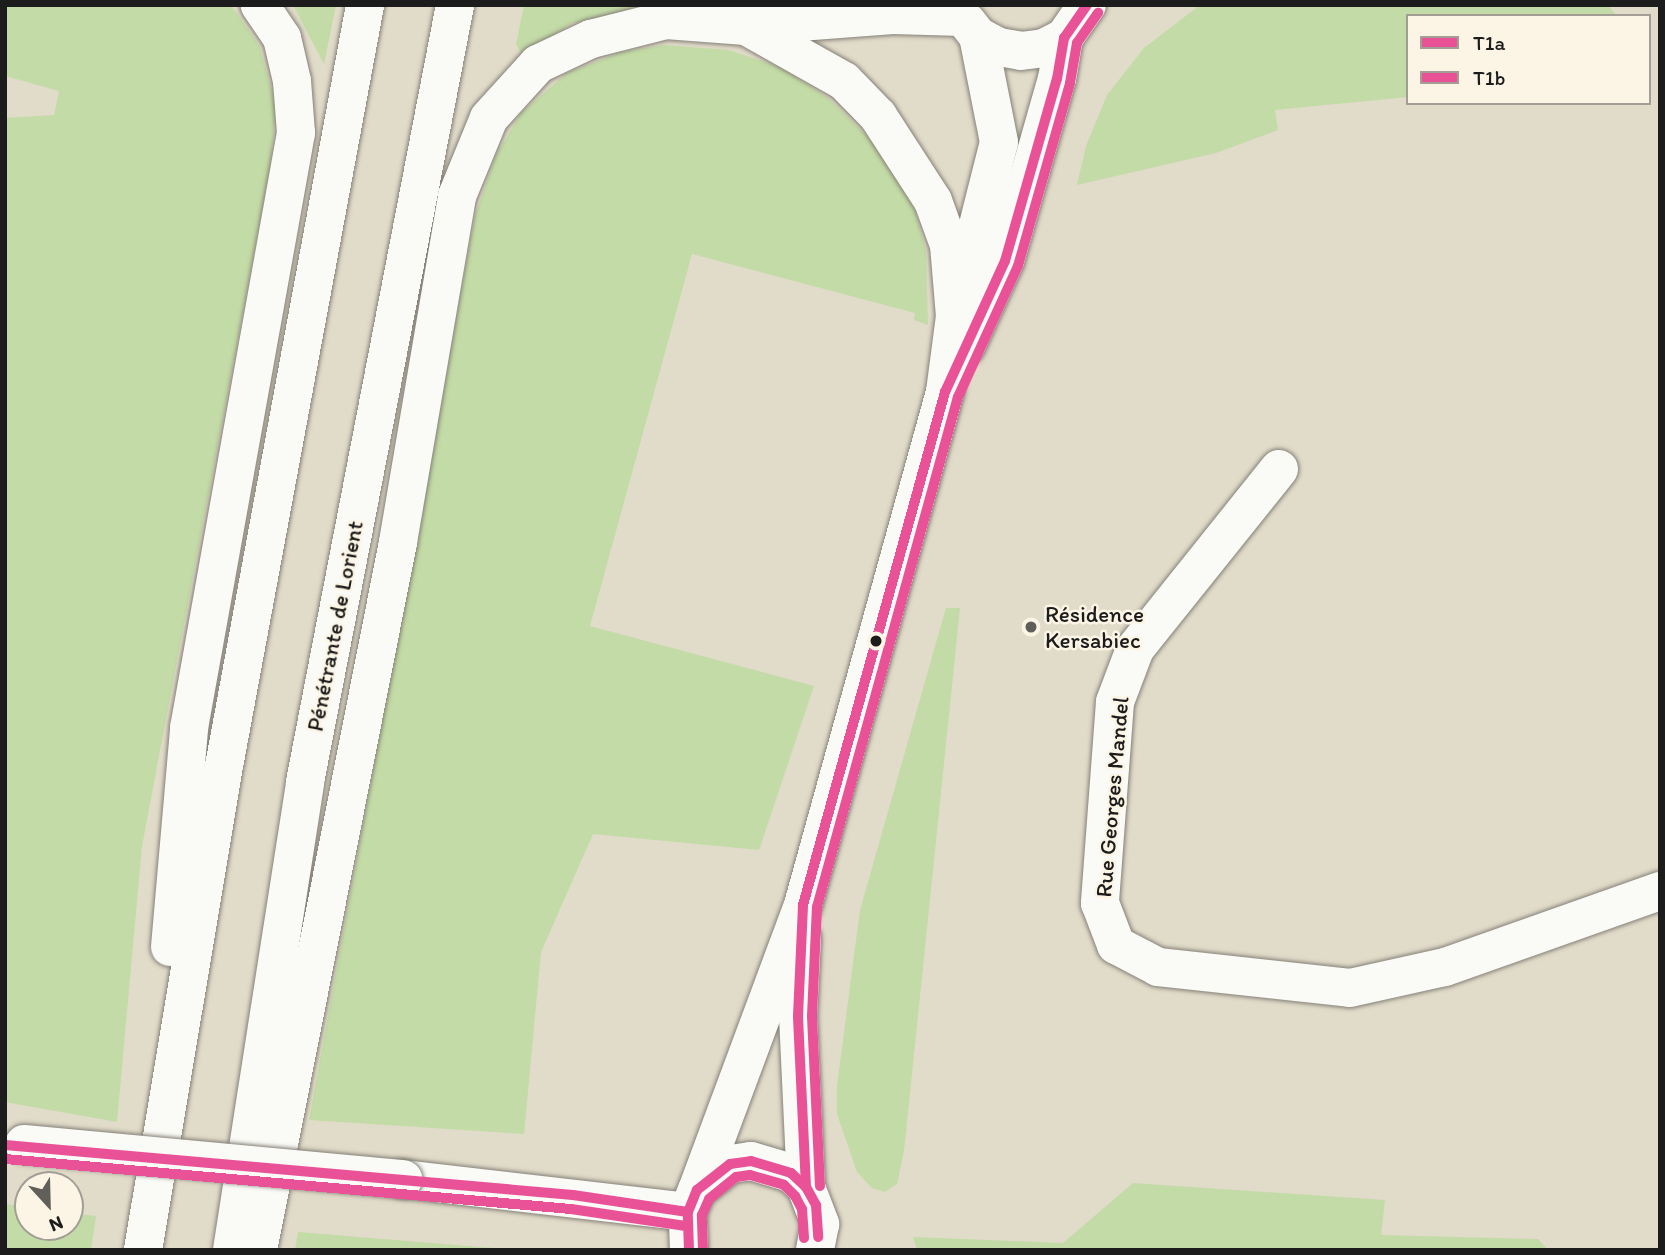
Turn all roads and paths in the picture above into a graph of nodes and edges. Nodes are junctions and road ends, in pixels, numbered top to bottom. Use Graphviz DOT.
graph roads {
  1 [pos="260,5"];
  2 [pos="365,5"];
  3 [pos="455,5"];
  4 [pos="1087,5"];
  5 [pos="966,19"];
  6 [pos="746,26"];
  7 [pos="1064,38"];
  8 [pos="955,316"];
  9 [pos="945,392"];
  10 [pos="1279,469"];
  11 [pos="1660,891"];
  12 [pos="803,905"];
  13 [pos="14,1144"];
  14 [pos="806,1187"];
  15 [pos="692,1201"];
  16 [pos="145,1235"];
  17 [pos="824,1248"];
  18 [pos="232,1250"];
  19 [pos="258,1250"];
  20 [pos="689,1250"];
  1 -- 16 [label="main road"];
  2 -- 16 [label="main road"];
  3 -- 18 [label="main road, Pénétrante de Lorient"];
  4 -- 7 [label="main road"];
  5 -- 6 [label="main road"];
  5 -- 7 [label="main road"];
  5 -- 8 [label="main road"];
  6 -- 8 [label="main road"];
  6 -- 19 [label="main road"];
  7 -- 9 [label="main road"];
  8 -- 9 [label="main road"];
  9 -- 12 [label="main road"];
  10 -- 11 [label="main road, Rue Georges Mandel"];
  12 -- 14 [label="main road"];
  12 -- 15 [label="main road"];
  13 -- 15 [label="main road, bridge"];
  14 -- 15 [label="main road"];
  14 -- 17 [label="main road"];
  15 -- 20 [label="main road"];
}
